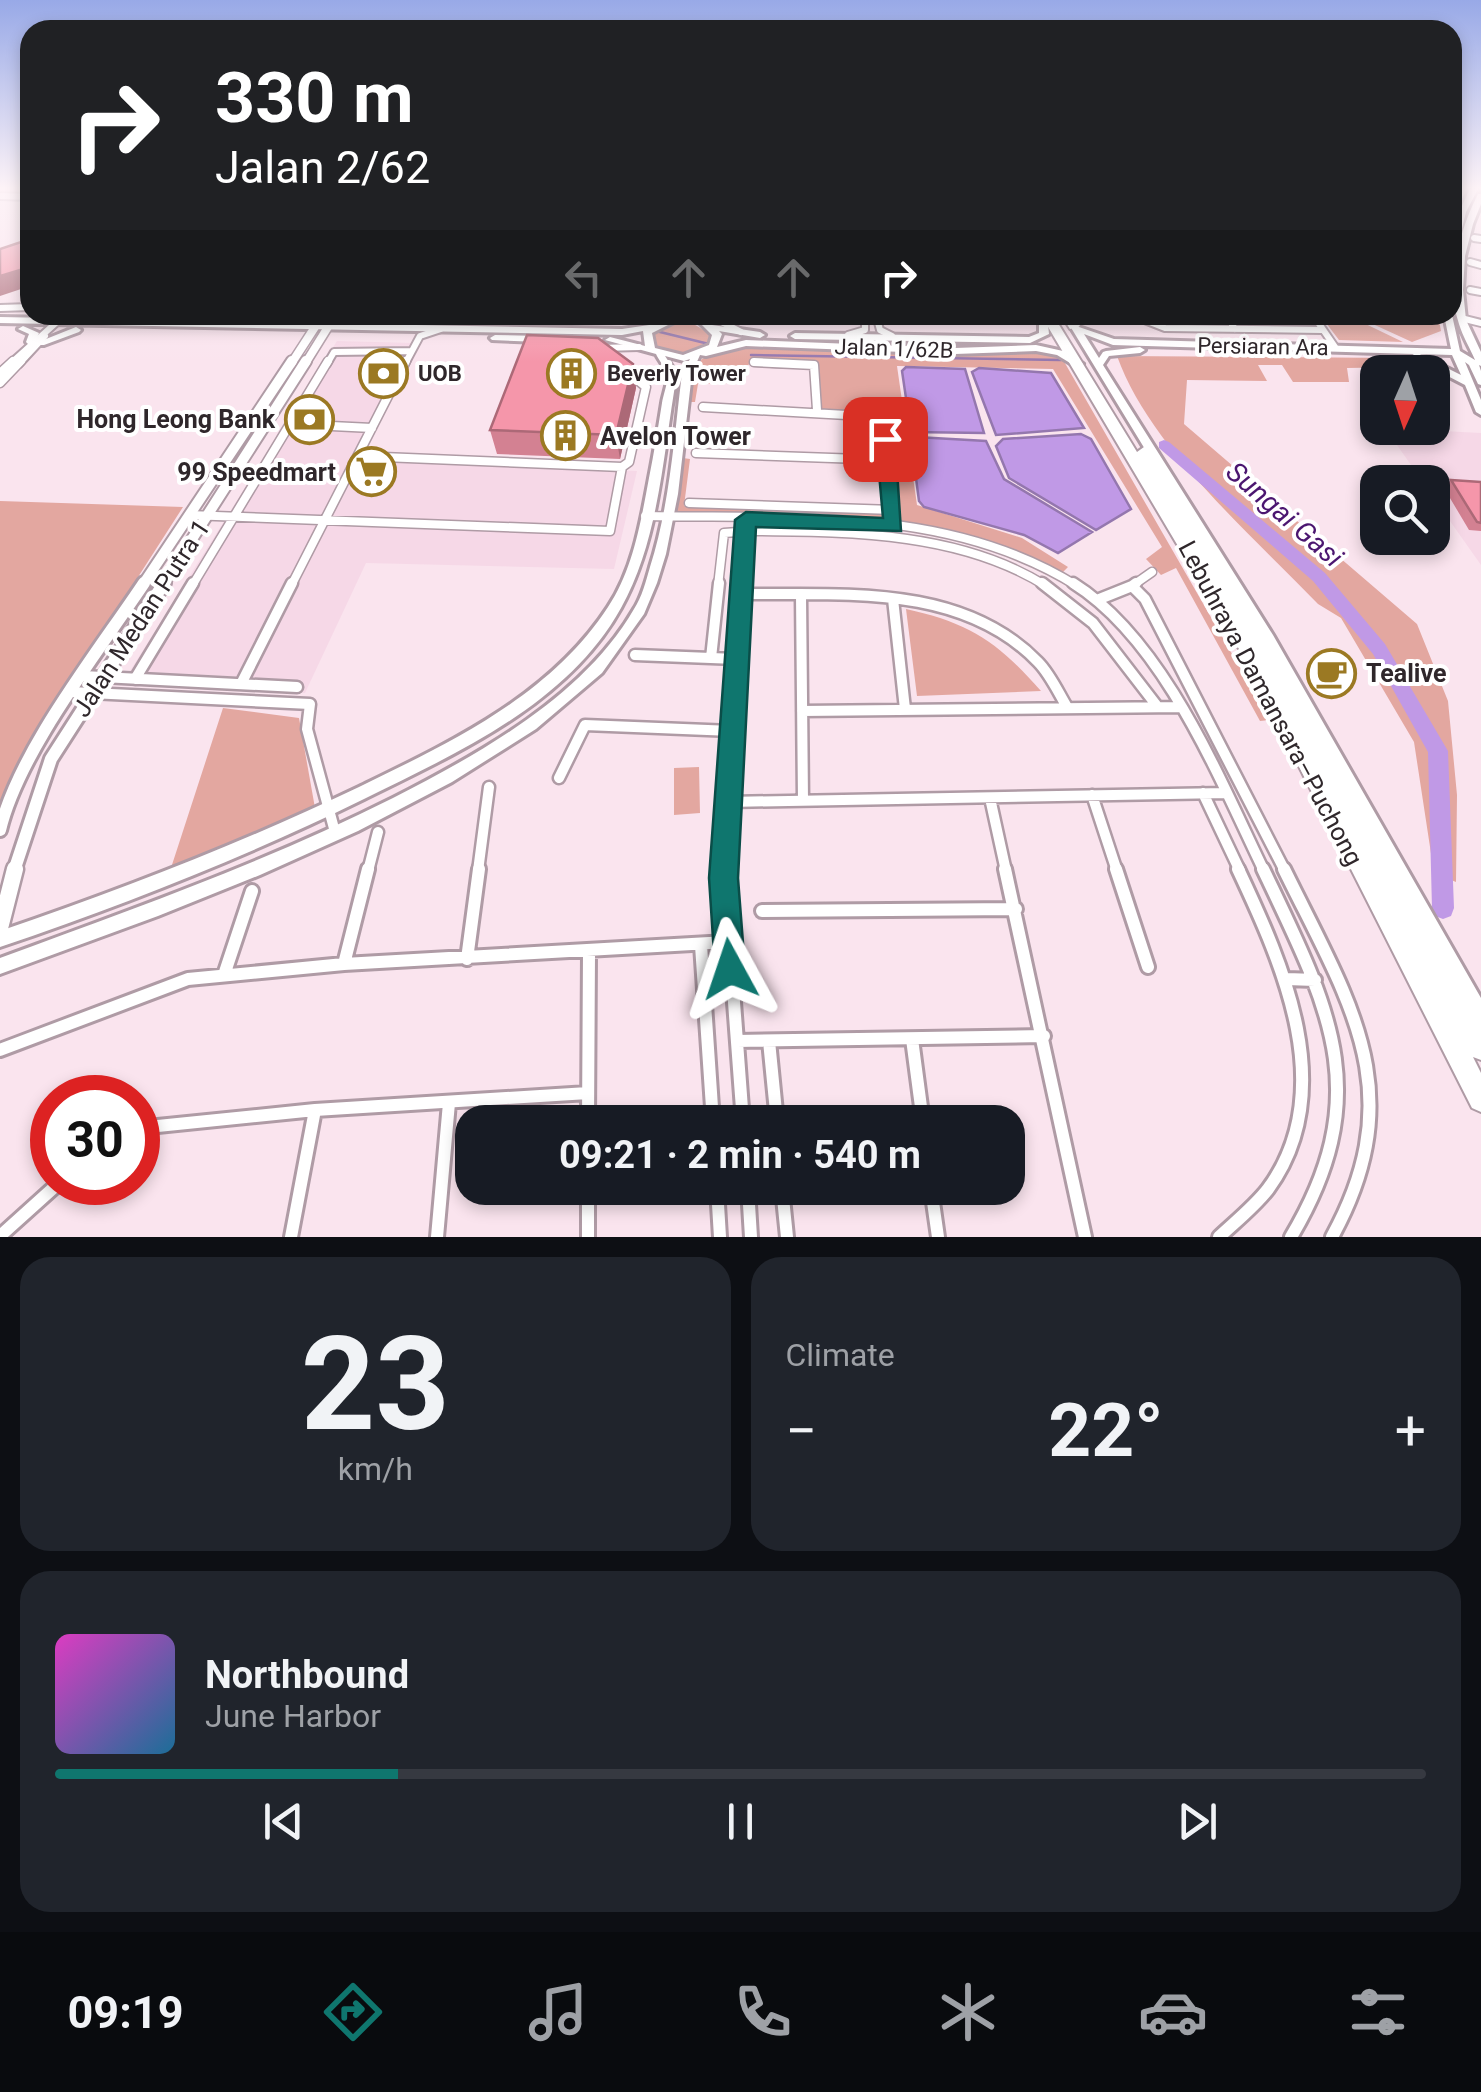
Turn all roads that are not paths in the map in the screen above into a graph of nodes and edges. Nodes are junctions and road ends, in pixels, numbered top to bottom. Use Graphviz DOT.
graph roads {
  1 [pos="1471,247"];
  2 [pos="1470,262"];
  3 [pos="1481,264"];
  4 [pos="1462,272"];
  5 [pos="1470,290"];
  6 [pos="1481,292"];
  7 [pos="1462,320"];
  8 [pos="54,325"];
  9 [pos="711,325"];
  10 [pos="719,325"];
  11 [pos="865,325"];
  12 [pos="879,325"];
  13 [pos="1044,325"];
  14 [pos="1054,325"];
  15 [pos="1070,325"];
  16 [pos="1071,325"];
  17 [pos="1077,325"];
  18 [pos="1157,325"];
  19 [pos="1232,325"];
  20 [pos="1320,325"];
  21 [pos="1447,325"];
  22 [pos="1451,325"];
  23 [pos="1461,325"];
  24 [pos="653,326"];
  25 [pos="0,328"];
  26 [pos="23,329"];
  27 [pos="444,329"];
  28 [pos="1234,329"];
  29 [pos="76,330"];
  30 [pos="1323,330"];
  31 [pos="319,331"];
  32 [pos="420,336"];
  33 [pos="848,336"];
  34 [pos="931,338"];
  35 [pos="890,341"];
  36 [pos="36,342"];
  37 [pos="552,346"];
  38 [pos="1335,347"];
  39 [pos="530,348"];
  40 [pos="1229,348"];
  41 [pos="412,351"];
  42 [pos="585,351"];
  43 [pos="653,351"];
  44 [pos="1421,353"];
  45 [pos="606,355"];
  46 [pos="701,355"];
  47 [pos="1460,355"];
  48 [pos="754,362"];
  49 [pos="1481,363"];
  50 [pos="1089,365"];
  51 [pos="619,366"];
  52 [pos="0,373"];
  53 [pos="0,382"];
  54 [pos="1475,382"];
  55 [pos="703,406"];
  56 [pos="817,410"];
  57 [pos="1481,412"];
  58 [pos="291,424"];
  59 [pos="372,428"];
  60 [pos="696,454"];
  61 [pos="359,456"];
  62 [pos="888,460"];
  63 [pos="622,467"];
  64 [pos="689,503"];
  65 [pos="893,510"];
  66 [pos="189,515"];
  67 [pos="208,516"];
  68 [pos="644,516"];
  69 [pos="667,516"];
  70 [pos="234,517"];
  71 [pos="326,520"];
  72 [pos="746,520"];
  73 [pos="894,526"];
  74 [pos="610,531"];
  75 [pos="745,533"];
  76 [pos="1049,568"];
  77 [pos="1152,572"];
  78 [pos="1038,578"];
  79 [pos="1132,586"];
  80 [pos="741,594"];
  81 [pos="800,596"];
  82 [pos="893,600"];
  83 [pos="1096,600"];
  84 [pos="636,655"];
  85 [pos="712,658"];
  86 [pos="736,659"];
  87 [pos="83,676"];
  88 [pos="102,676"];
  89 [pos="135,678"];
  90 [pos="241,684"];
  91 [pos="297,687"];
  92 [pos="72,692"];
  93 [pos="92,693"];
  94 [pos="1157,706"];
  95 [pos="1182,706"];
  96 [pos="1067,707"];
  97 [pos="905,709"];
  98 [pos="802,711"];
  99 [pos="732,731"];
  100 [pos="559,778"];
  101 [pos="489,787"];
  102 [pos="1226,792"];
  103 [pos="1204,793"];
  104 [pos="1092,795"];
  105 [pos="990,798"];
  106 [pos="803,800"];
  107 [pos="728,802"];
  108 [pos="326,810"];
  109 [pos="0,830"];
  110 [pos="335,832"];
  111 [pos="378,832"];
  112 [pos="1256,856"];
  113 [pos="1278,856"];
  114 [pos="252,892"];
  115 [pos="1016,909"];
  116 [pos="762,912"];
  117 [pos="0,928"];
  118 [pos="0,939"];
  119 [pos="727,942"];
  120 [pos="701,945"];
  121 [pos="589,954"];
  122 [pos="467,959"];
  123 [pos="344,964"];
  124 [pos="0,966"];
  125 [pos="1148,967"];
  126 [pos="224,975"];
  127 [pos="1287,979"];
  128 [pos="1315,980"];
  129 [pos="1481,1015"];
  130 [pos="1044,1036"];
  131 [pos="912,1038"];
  132 [pos="738,1041"];
  133 [pos="769,1041"];
  134 [pos="1481,1048"];
  135 [pos="0,1050"];
  136 [pos="588,1093"];
  137 [pos="1481,1099"];
  138 [pos="449,1104"];
  139 [pos="588,1105"];
  140 [pos="711,1105"];
  141 [pos="742,1105"];
  142 [pos="775,1105"];
  143 [pos="921,1105"];
  144 [pos="315,1110"];
  145 [pos="160,1126"];
  146 [pos="34,1205"];
  147 [pos="588,1205"];
  148 [pos="718,1205"];
  149 [pos="749,1205"];
  150 [pos="784,1205"];
  151 [pos="934,1205"];
  152 [pos="0,1236"];
  153 [pos="291,1237"];
  154 [pos="437,1237"];
  155 [pos="588,1237"];
  156 [pos="720,1237"];
  157 [pos="751,1237"];
  158 [pos="787,1237"];
  159 [pos="938,1237"];
  160 [pos="1085,1237"];
  161 [pos="1219,1237"];
  162 [pos="1293,1237"];
  163 [pos="1332,1237"];
  1 -- 4 [label="main road"];
  2 -- 3 [label="street"];
  5 -- 6 [label="street"];
  7 -- 49 [label="main road"];
  8 -- 26 [label="main road"];
  8 -- 29 [label="main road"];
  8 -- 31 [label="main road"];
  8 -- 36 [label="street"];
  9 -- 46 [label="main road"];
  10 -- 33 [label="main road, Jalan 1/62B"];
  11 -- 33 [label="street"];
  12 -- 35 [label="street"];
  13 -- 34 [label="main road, Jalan 1/62B"];
  14 -- 50 [label="highway, Lebuhraya Damansara–Puchong"];
  15 -- 50 [label="main road"];
  16 -- 134 [label="highway"];
  17 -- 40 [label="main road, Persiaran Ara"];
  18 -- 28 [label="street"];
  19 -- 28 [label="street"];
  20 -- 30 [label="street"];
  21 -- 44 [label="main road"];
  22 -- 47 [label="main road"];
  23 -- 47 [label="main road"];
  24 -- 27 [label="main road"];
  24 -- 43 [label="main road"];
  25 -- 26 [label="main road"];
  26 -- 36 [label="main road"];
  27 -- 31 [label="main road"];
  27 -- 32 [label="street"];
  28 -- 30 [label="street"];
  29 -- 31 [label="main road"];
  29 -- 36 [label="main road"];
  30 -- 38 [label="street"];
  31 -- 32 [label="main road"];
  31 -- 66 [label="street, Jalan Medan Putra 1"];
  31 -- 67 [label="street, Jalan Medan Putra 1"];
  32 -- 41 [label="street"];
  32 -- 43 [label="main road"];
  33 -- 35 [label="main road, Jalan 1/62B"];
  34 -- 35 [label="main road, Jalan 1/62B"];
  34 -- 35 [label="main road"];
  35 -- 46 [label="main road, Jalan 1/62B"];
  35 -- 50 [label="main road, Jalan 1/62B"];
  36 -- 52 [label="street"];
  36 -- 53 [label="street"];
  37 -- 39 [label="street"];
  38 -- 40 [label="main road, Persiaran Ara"];
  38 -- 44 [label="main road, Persiaran Ara"];
  40 -- 44 [label="main road, Persiaran Ara"];
  40 -- 50 [label="main road, Persiaran Ara"];
  41 -- 58 [label="street, Jalan Medan Putra 1"];
  41 -- 59 [label="street"];
  42 -- 43 [label="street"];
  42 -- 45 [label="street"];
  43 -- 46 [label="main road, Jalan 1/62B"];
  43 -- 68 [label="main road"];
  44 -- 47 [label="main road, Persiaran Ara"];
  44 -- 54 [label="main road"];
  46 -- 69 [label="main road"];
  47 -- 54 [label="main road"];
  48 -- 56 [label="street"];
  50 -- 129 [label="main road"];
  50 -- 137 [label="highway, Lebuhraya Damansara–Puchong"];
  51 -- 63 [label="street"];
  54 -- 57 [label="main road"];
  55 -- 56 [label="street"];
  56 -- 62 [label="street"];
  58 -- 59 [label="street"];
  58 -- 70 [label="street, Jalan Medan Putra 1"];
  59 -- 61 [label="street"];
  60 -- 62 [label="street"];
  61 -- 63 [label="street"];
  61 -- 71 [label="street"];
  62 -- 65 [label="street"];
  63 -- 74 [label="street"];
  64 -- 65 [label="street"];
  65 -- 73 [label="street"];
  66 -- 67 [label="street"];
  66 -- 87 [label="street, Jalan Medan Putra 1"];
  67 -- 70 [label="street"];
  67 -- 88 [label="street, Jalan Medan Putra 1"];
  68 -- 69 [label="street"];
  68 -- 108 [label="main road"];
  69 -- 72 [label="street"];
  69 -- 110 [label="main road"];
  70 -- 71 [label="street"];
  70 -- 89 [label="street, Jalan Medan Putra 1"];
  71 -- 74 [label="street"];
  71 -- 90 [label="street"];
  72 -- 73 [label="street"];
  72 -- 75 [label="street"];
  73 -- 76 [label="street"];
  75 -- 78 [label="street"];
  75 -- 80 [label="street"];
  75 -- 85 [label="street"];
  76 -- 78 [label="street"];
  76 -- 83 [label="street"];
  77 -- 79 [label="street"];
  78 -- 94 [label="street"];
  79 -- 83 [label="street"];
  79 -- 113 [label="street"];
  80 -- 81 [label="street"];
  80 -- 86 [label="street"];
  81 -- 82 [label="street"];
  81 -- 98 [label="street"];
  82 -- 96 [label="street"];
  82 -- 97 [label="street"];
  83 -- 95 [label="street"];
  84 -- 85 [label="street"];
  85 -- 86 [label="street"];
  86 -- 99 [label="street"];
  87 -- 88 [label="street"];
  87 -- 92 [label="street, Jalan Medan Putra 1"];
  88 -- 89 [label="street"];
  88 -- 93 [label="street, Jalan Medan Putra 1"];
  89 -- 90 [label="street"];
  90 -- 91 [label="street"];
  92 -- 93 [label="street"];
  92 -- 109 [label="street, Jalan Medan Putra 1"];
  93 -- 108 [label="street"];
  93 -- 117 [label="street, Jalan Medan Putra 1"];
  94 -- 95 [label="street"];
  94 -- 96 [label="street"];
  95 -- 102 [label="street"];
  96 -- 97 [label="street"];
  97 -- 98 [label="street"];
  98 -- 106 [label="street"];
  99 -- 100 [label="street"];
  99 -- 107 [label="street"];
  101 -- 122 [label="street"];
  102 -- 103 [label="street"];
  102 -- 112 [label="street"];
  103 -- 104 [label="street"];
  103 -- 127 [label="street"];
  104 -- 105 [label="street"];
  104 -- 125 [label="street"];
  105 -- 106 [label="street"];
  105 -- 115 [label="street"];
  106 -- 107 [label="street"];
  107 -- 119 [label="street"];
  108 -- 110 [label="street"];
  108 -- 118 [label="main road"];
  110 -- 124 [label="main road"];
  111 -- 123 [label="street"];
  112 -- 113 [label="street"];
  112 -- 128 [label="street"];
  113 -- 163 [label="street"];
  114 -- 126 [label="street"];
  115 -- 116 [label="street"];
  115 -- 130 [label="street"];
  119 -- 120 [label="street"];
  119 -- 132 [label="street"];
  120 -- 121 [label="street"];
  120 -- 140 [label="street"];
  121 -- 122 [label="street"];
  121 -- 136 [label="street"];
  122 -- 123 [label="street"];
  123 -- 126 [label="street"];
  126 -- 135 [label="street"];
  127 -- 128 [label="street"];
  127 -- 161 [label="street"];
  128 -- 162 [label="street"];
  130 -- 131 [label="street"];
  130 -- 160 [label="street"];
  131 -- 133 [label="street"];
  131 -- 143 [label="street"];
  132 -- 133 [label="street"];
  132 -- 141 [label="street"];
  133 -- 142 [label="street"];
  136 -- 138 [label="street"];
  136 -- 139 [label="street"];
  138 -- 144 [label="street"];
  138 -- 154 [label="street"];
  144 -- 145 [label="street"];
  144 -- 153 [label="street"];
  146 -- 152 [label="street"];
  147 -- 155 [label="street"];
  148 -- 156 [label="street"];
  149 -- 157 [label="street"];
  150 -- 158 [label="street"];
  151 -- 159 [label="street"];
}
